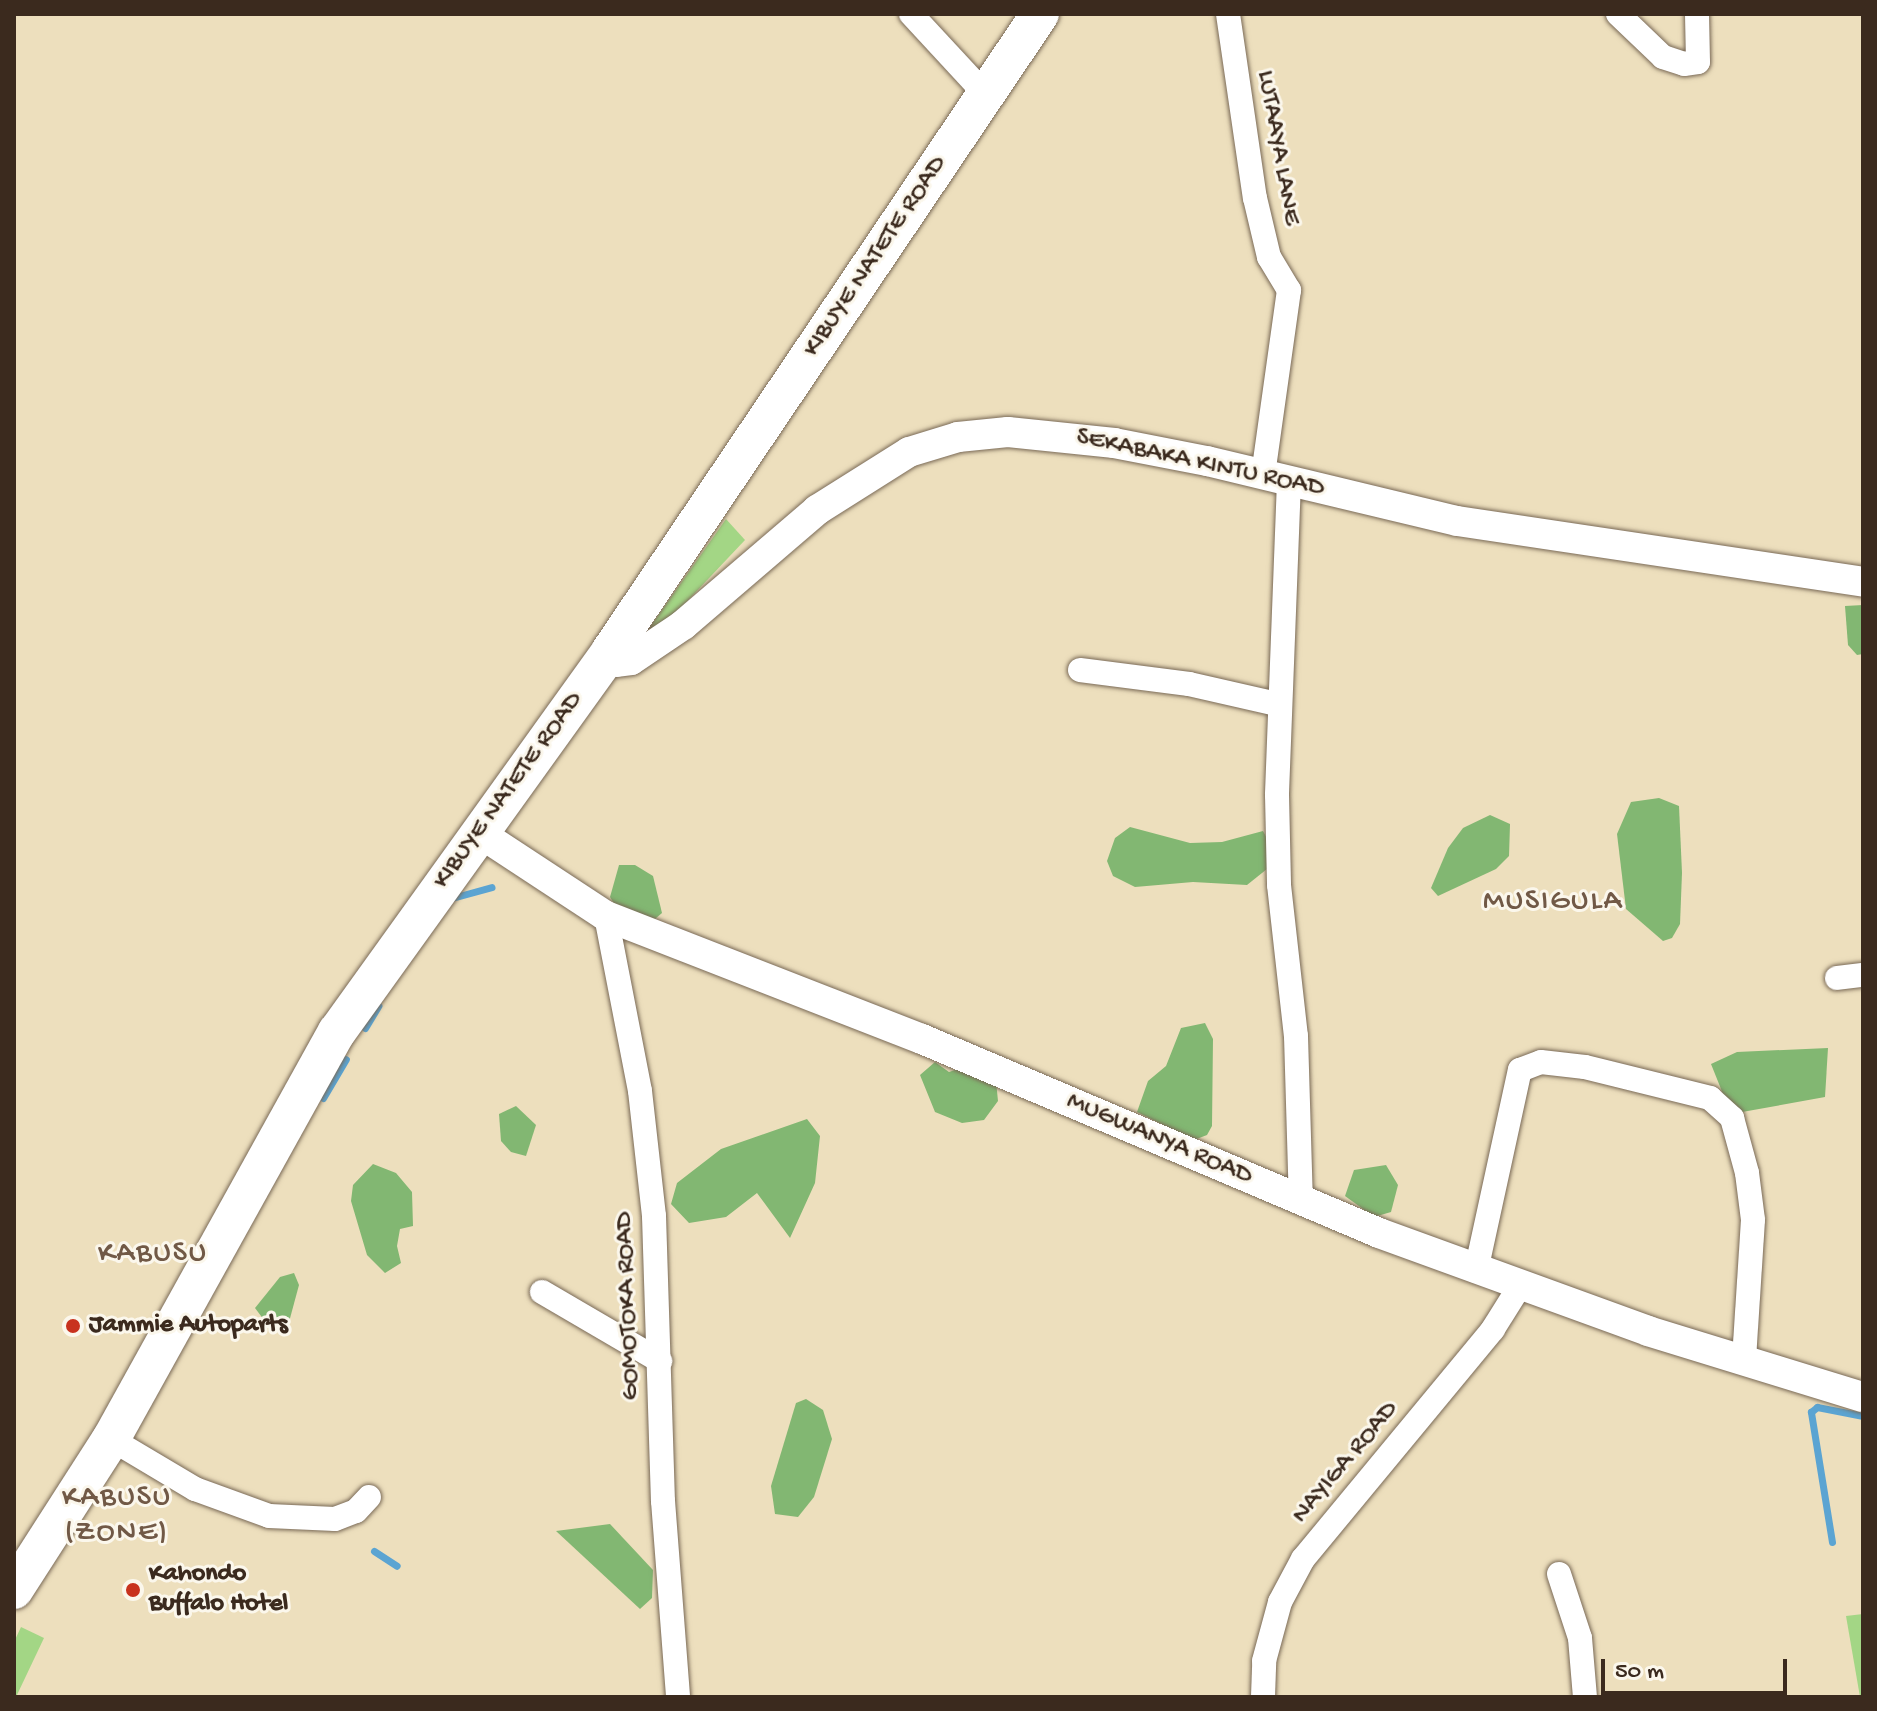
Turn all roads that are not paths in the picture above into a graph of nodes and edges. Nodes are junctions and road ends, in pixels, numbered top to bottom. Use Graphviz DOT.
graph roads {
  1 [pos="911,14"];
  2 [pos="1040,14"];
  3 [pos="1228,14"];
  4 [pos="1618,14"];
  5 [pos="1697,14"];
  6 [pos="986,95"];
  7 [pos="1276,478"];
  8 [pos="1863,582"];
  9 [pos="611,650"];
  10 [pos="1080,670"];
  11 [pos="1277,704"];
  12 [pos="478,832"];
  13 [pos="606,916"];
  14 [pos="1863,975"];
  15 [pos="1837,978"];
  16 [pos="1301,1200"];
  17 [pos="1476,1271"];
  18 [pos="1520,1286"];
  19 [pos="542,1292"];
  20 [pos="1744,1360"];
  21 [pos="660,1361"];
  22 [pos="1863,1397"];
  23 [pos="111,1439"];
  24 [pos="369,1497"];
  25 [pos="1559,1574"];
  26 [pos="14,1590"];
  27 [pos="678,1697"];
  28 [pos="1263,1697"];
  29 [pos="1585,1697"];
  1 -- 6 [label="street"];
  2 -- 6 [label="main road, KIBUYE NATETE ROAD"];
  3 -- 7 [label="street, LUTAAYA LANE"];
  4 -- 5 [label="street"];
  6 -- 9 [label="main road, KIBUYE NATETE ROAD"];
  7 -- 8 [label="street, SEKABAKA KINTU ROAD"];
  7 -- 9 [label="street, SEKABAKA KINTU ROAD"];
  7 -- 11 [label="street, LUTAAYA LANE"];
  9 -- 12 [label="main road, KIBUYE NATETE ROAD"];
  10 -- 11 [label="street"];
  11 -- 16 [label="street, LUTAAYA LANE"];
  12 -- 13 [label="street, MUGWANYA ROAD"];
  12 -- 23 [label="main road, KIBUYE NATETE ROAD"];
  13 -- 16 [label="street, MUGWANYA ROAD"];
  13 -- 21 [label="street, GOMOTOKA ROAD"];
  14 -- 15 [label="street"];
  16 -- 17 [label="street, MUGWANYA ROAD"];
  17 -- 18 [label="street, MUGWANYA ROAD"];
  17 -- 20 [label="street"];
  18 -- 20 [label="street, MUGWANYA ROAD"];
  18 -- 28 [label="street, NAYIGA ROAD"];
  19 -- 21 [label="street"];
  20 -- 22 [label="street, MUGWANYA ROAD"];
  21 -- 27 [label="street, GOMOTOKA ROAD"];
  23 -- 24 [label="street"];
  23 -- 26 [label="main road, KIBUYE NATETE ROAD"];
  25 -- 29 [label="street"];
}
